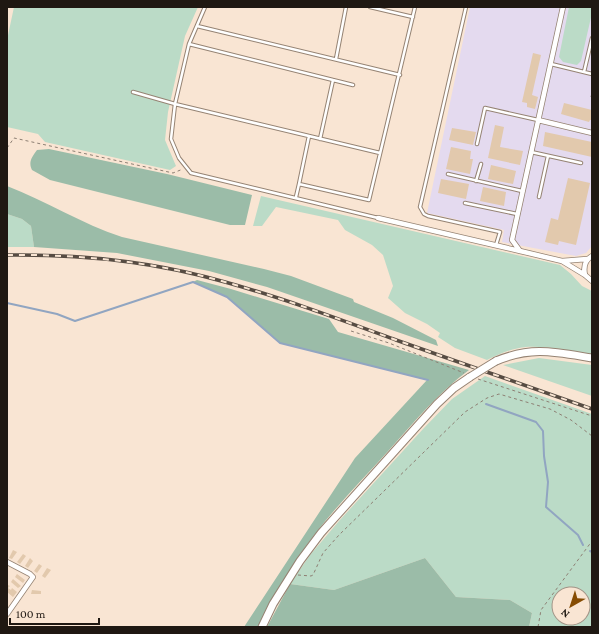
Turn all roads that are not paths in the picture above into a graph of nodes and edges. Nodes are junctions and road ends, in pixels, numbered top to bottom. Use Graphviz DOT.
graph roads {
  1 [pos="205,7"];
  2 [pos="346,7"];
  3 [pos="370,7"];
  4 [pos="415,7"];
  5 [pos="466,7"];
  6 [pos="564,7"];
  7 [pos="413,17"];
  8 [pos="197,26"];
  9 [pos="592,38"];
  10 [pos="189,44"];
  11 [pos="336,60"];
  12 [pos="551,64"];
  13 [pos="584,72"];
  14 [pos="592,74"];
  15 [pos="400,75"];
  16 [pos="333,80"];
  17 [pos="353,85"];
  18 [pos="133,92"];
  19 [pos="175,104"];
  20 [pos="538,120"];
  21 [pos="592,133"];
  22 [pos="309,136"];
  23 [pos="320,139"];
  24 [pos="477,144"];
  25 [pos="531,152"];
  26 [pos="380,153"];
  27 [pos="548,156"];
  28 [pos="581,163"];
  29 [pos="481,164"];
  30 [pos="448,174"];
  31 [pos="476,181"];
  32 [pos="299,184"];
  33 [pos="522,191"];
  34 [pos="296,197"];
  35 [pos="539,197"];
  36 [pos="465,203"];
  37 [pos="517,214"];
  38 [pos="378,218"];
  39 [pos="496,245"];
  40 [pos="520,251"];
  41 [pos="590,256"];
  42 [pos="562,261"];
  43 [pos="585,274"];
  44 [pos="592,281"];
  45 [pos="592,358"];
  46 [pos="7,562"];
  47 [pos="7,614"];
  48 [pos="262,627"];
  1 -- 8 [label="lane"];
  2 -- 11 [label="lane"];
  3 -- 7 [label="lane"];
  4 -- 7 [label="lane"];
  5 -- 39 [label="lane"];
  6 -- 12 [label="street"];
  7 -- 15 [label="lane"];
  8 -- 10 [label="lane"];
  8 -- 11 [label="lane"];
  9 -- 13 [label="lane"];
  10 -- 16 [label="lane"];
  10 -- 19 [label="lane"];
  11 -- 15 [label="lane"];
  12 -- 13 [label="lane"];
  12 -- 20 [label="street"];
  13 -- 14 [label="lane"];
  15 -- 26 [label="lane"];
  16 -- 17 [label="lane"];
  16 -- 23 [label="lane"];
  18 -- 19 [label="lane"];
  19 -- 22 [label="lane"];
  19 -- 34 [label="lane"];
  20 -- 21 [label="street"];
  20 -- 24 [label="lane"];
  20 -- 25 [label="street"];
  22 -- 23 [label="lane"];
  22 -- 32 [label="lane"];
  23 -- 26 [label="lane"];
  25 -- 27 [label="lane"];
  25 -- 33 [label="street"];
  26 -- 32 [label="lane"];
  27 -- 28 [label="lane"];
  27 -- 35 [label="lane"];
  29 -- 31 [label="lane"];
  30 -- 31 [label="lane"];
  31 -- 33 [label="lane"];
  32 -- 34 [label="lane"];
  33 -- 37 [label="street"];
  34 -- 38 [label="lane"];
  36 -- 37 [label="lane"];
  37 -- 40 [label="street"];
  38 -- 39 [label="street"];
  39 -- 40 [label="street"];
  40 -- 42 [label="street"];
  41 -- 42 [label="street"];
  41 -- 43 [label="street"];
  42 -- 43 [label="street"];
  43 -- 44 [label="street"];
  45 -- 48 [label="main road, bridge"];
  46 -- 47 [label="street"];
}
